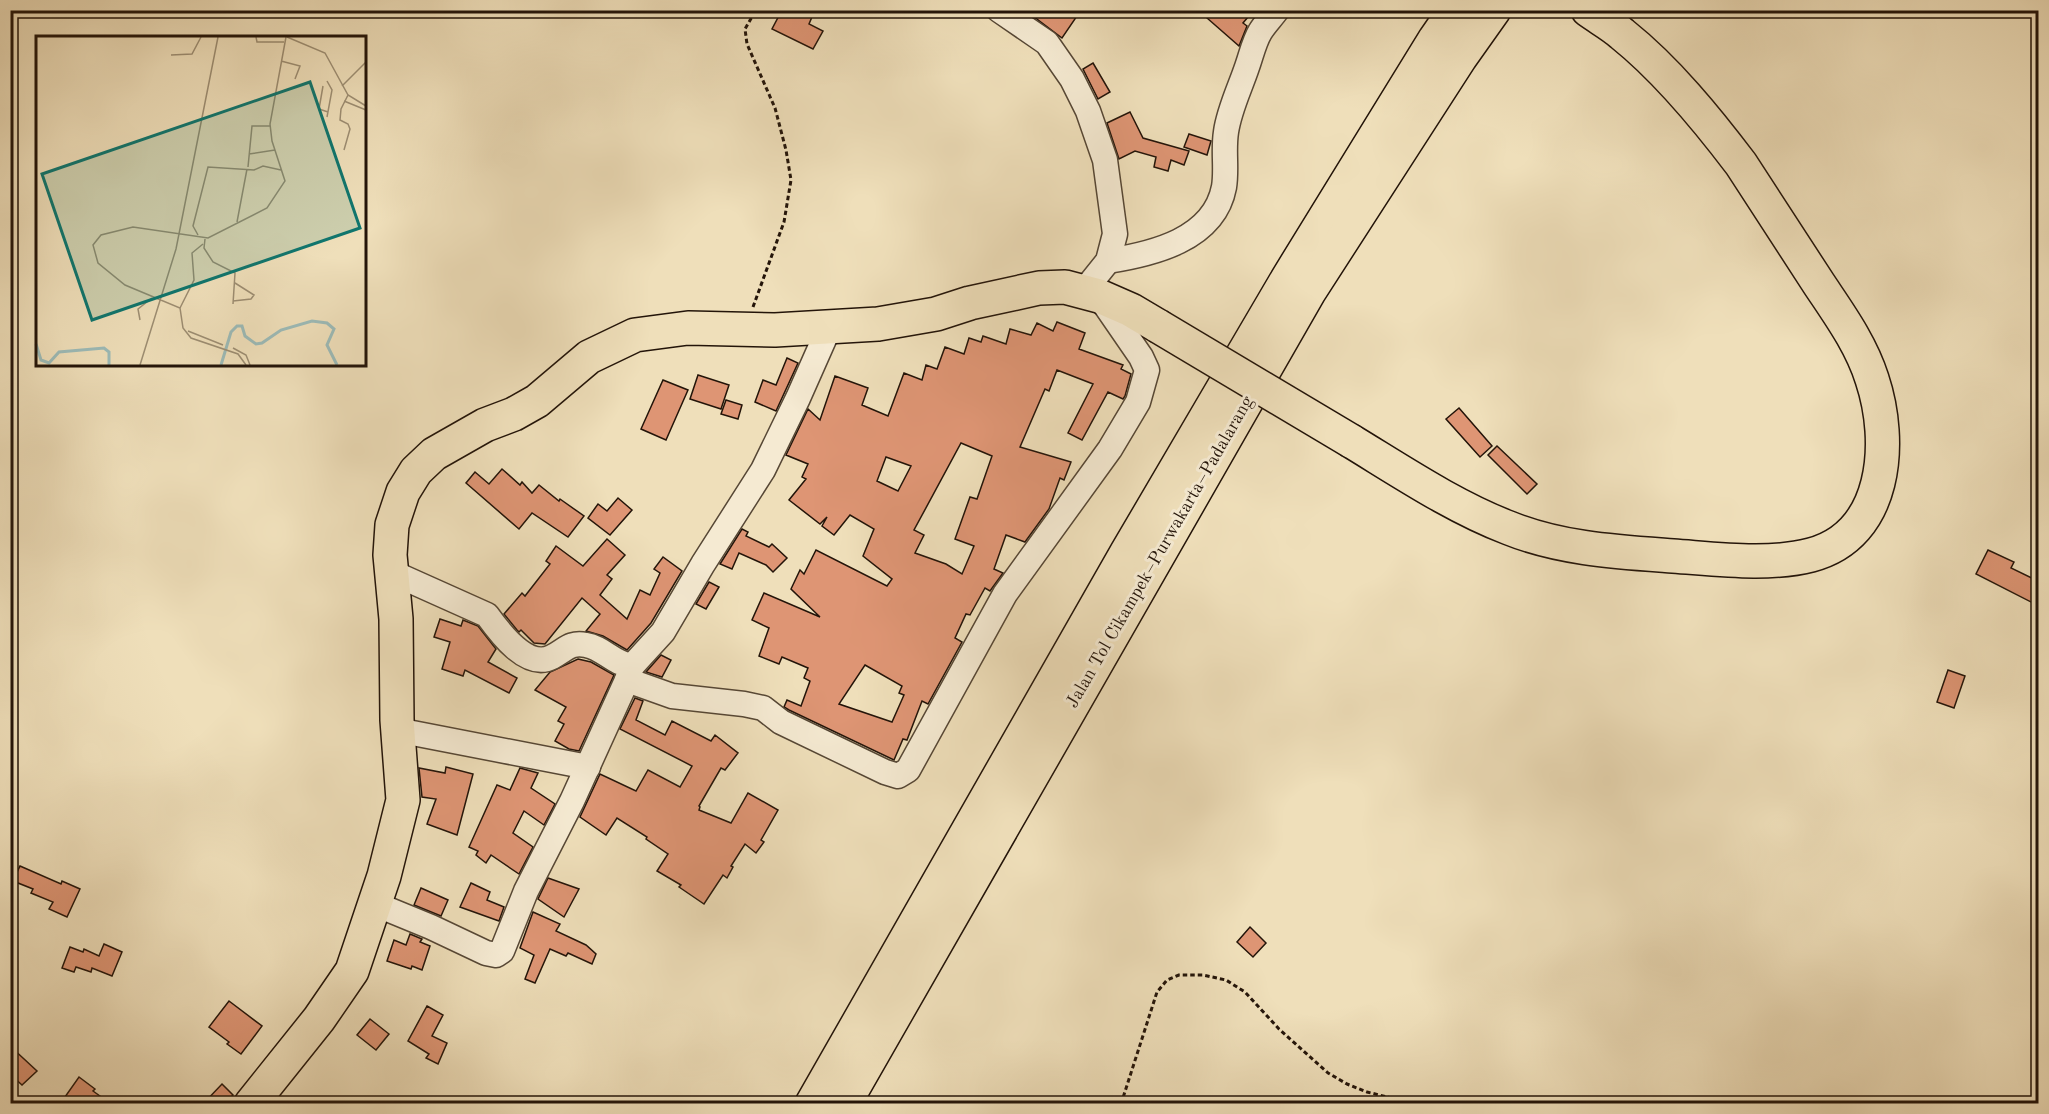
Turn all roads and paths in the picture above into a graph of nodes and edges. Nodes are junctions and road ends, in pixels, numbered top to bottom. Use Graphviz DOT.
graph roads {
  1 [pos="756,10"];
  2 [pos="999,10"];
  3 [pos="1276,10"];
  4 [pos="1455,10"];
  5 [pos="1494,10"];
  6 [pos="1588,10"];
  7 [pos="1447,48"];
  8 [pos="1108,261"];
  9 [pos="1092,293"];
  10 [pos="745,328"];
  11 [pos="829,328"];
  12 [pos="390,572"];
  13 [pos="630,673"];
  14 [pos="398,730"];
  15 [pos="588,767"];
  16 [pos="375,904"];
  17 [pos="251,1104"];
  18 [pos="812,1104"];
  19 [pos="844,1104"];
  20 [pos="1121,1104"];
  21 [pos="1416,1104"];
  1 -- 10 [label="path"];
  2 -- 8 [label="street"];
  3 -- 8 [label="street"];
  4 -- 7 [label="highway, Jalan Tol Cikampek–Purwakarta–Padalarang"];
  5 -- 7 [label="highway, Jalan Tol Cikampek–Purwakarta–Padalarang"];
  6 -- 9 [label="highway, bridge"];
  7 -- 18 [label="highway, Jalan Tol Cikampek–Purwakarta–Padalarang"];
  7 -- 19 [label="highway, Jalan Tol Cikampek–Purwakarta–Padalarang"];
  8 -- 9 [label="street"];
  9 -- 11 [label="highway"];
  9 -- 13 [label="street"];
  10 -- 11 [label="highway"];
  10 -- 12 [label="highway"];
  11 -- 13 [label="street"];
  12 -- 13 [label="street"];
  12 -- 14 [label="highway"];
  13 -- 15 [label="street"];
  14 -- 15 [label="street"];
  14 -- 16 [label="highway"];
  15 -- 16 [label="street"];
  16 -- 17 [label="highway"];
  20 -- 21 [label="path"];
}
